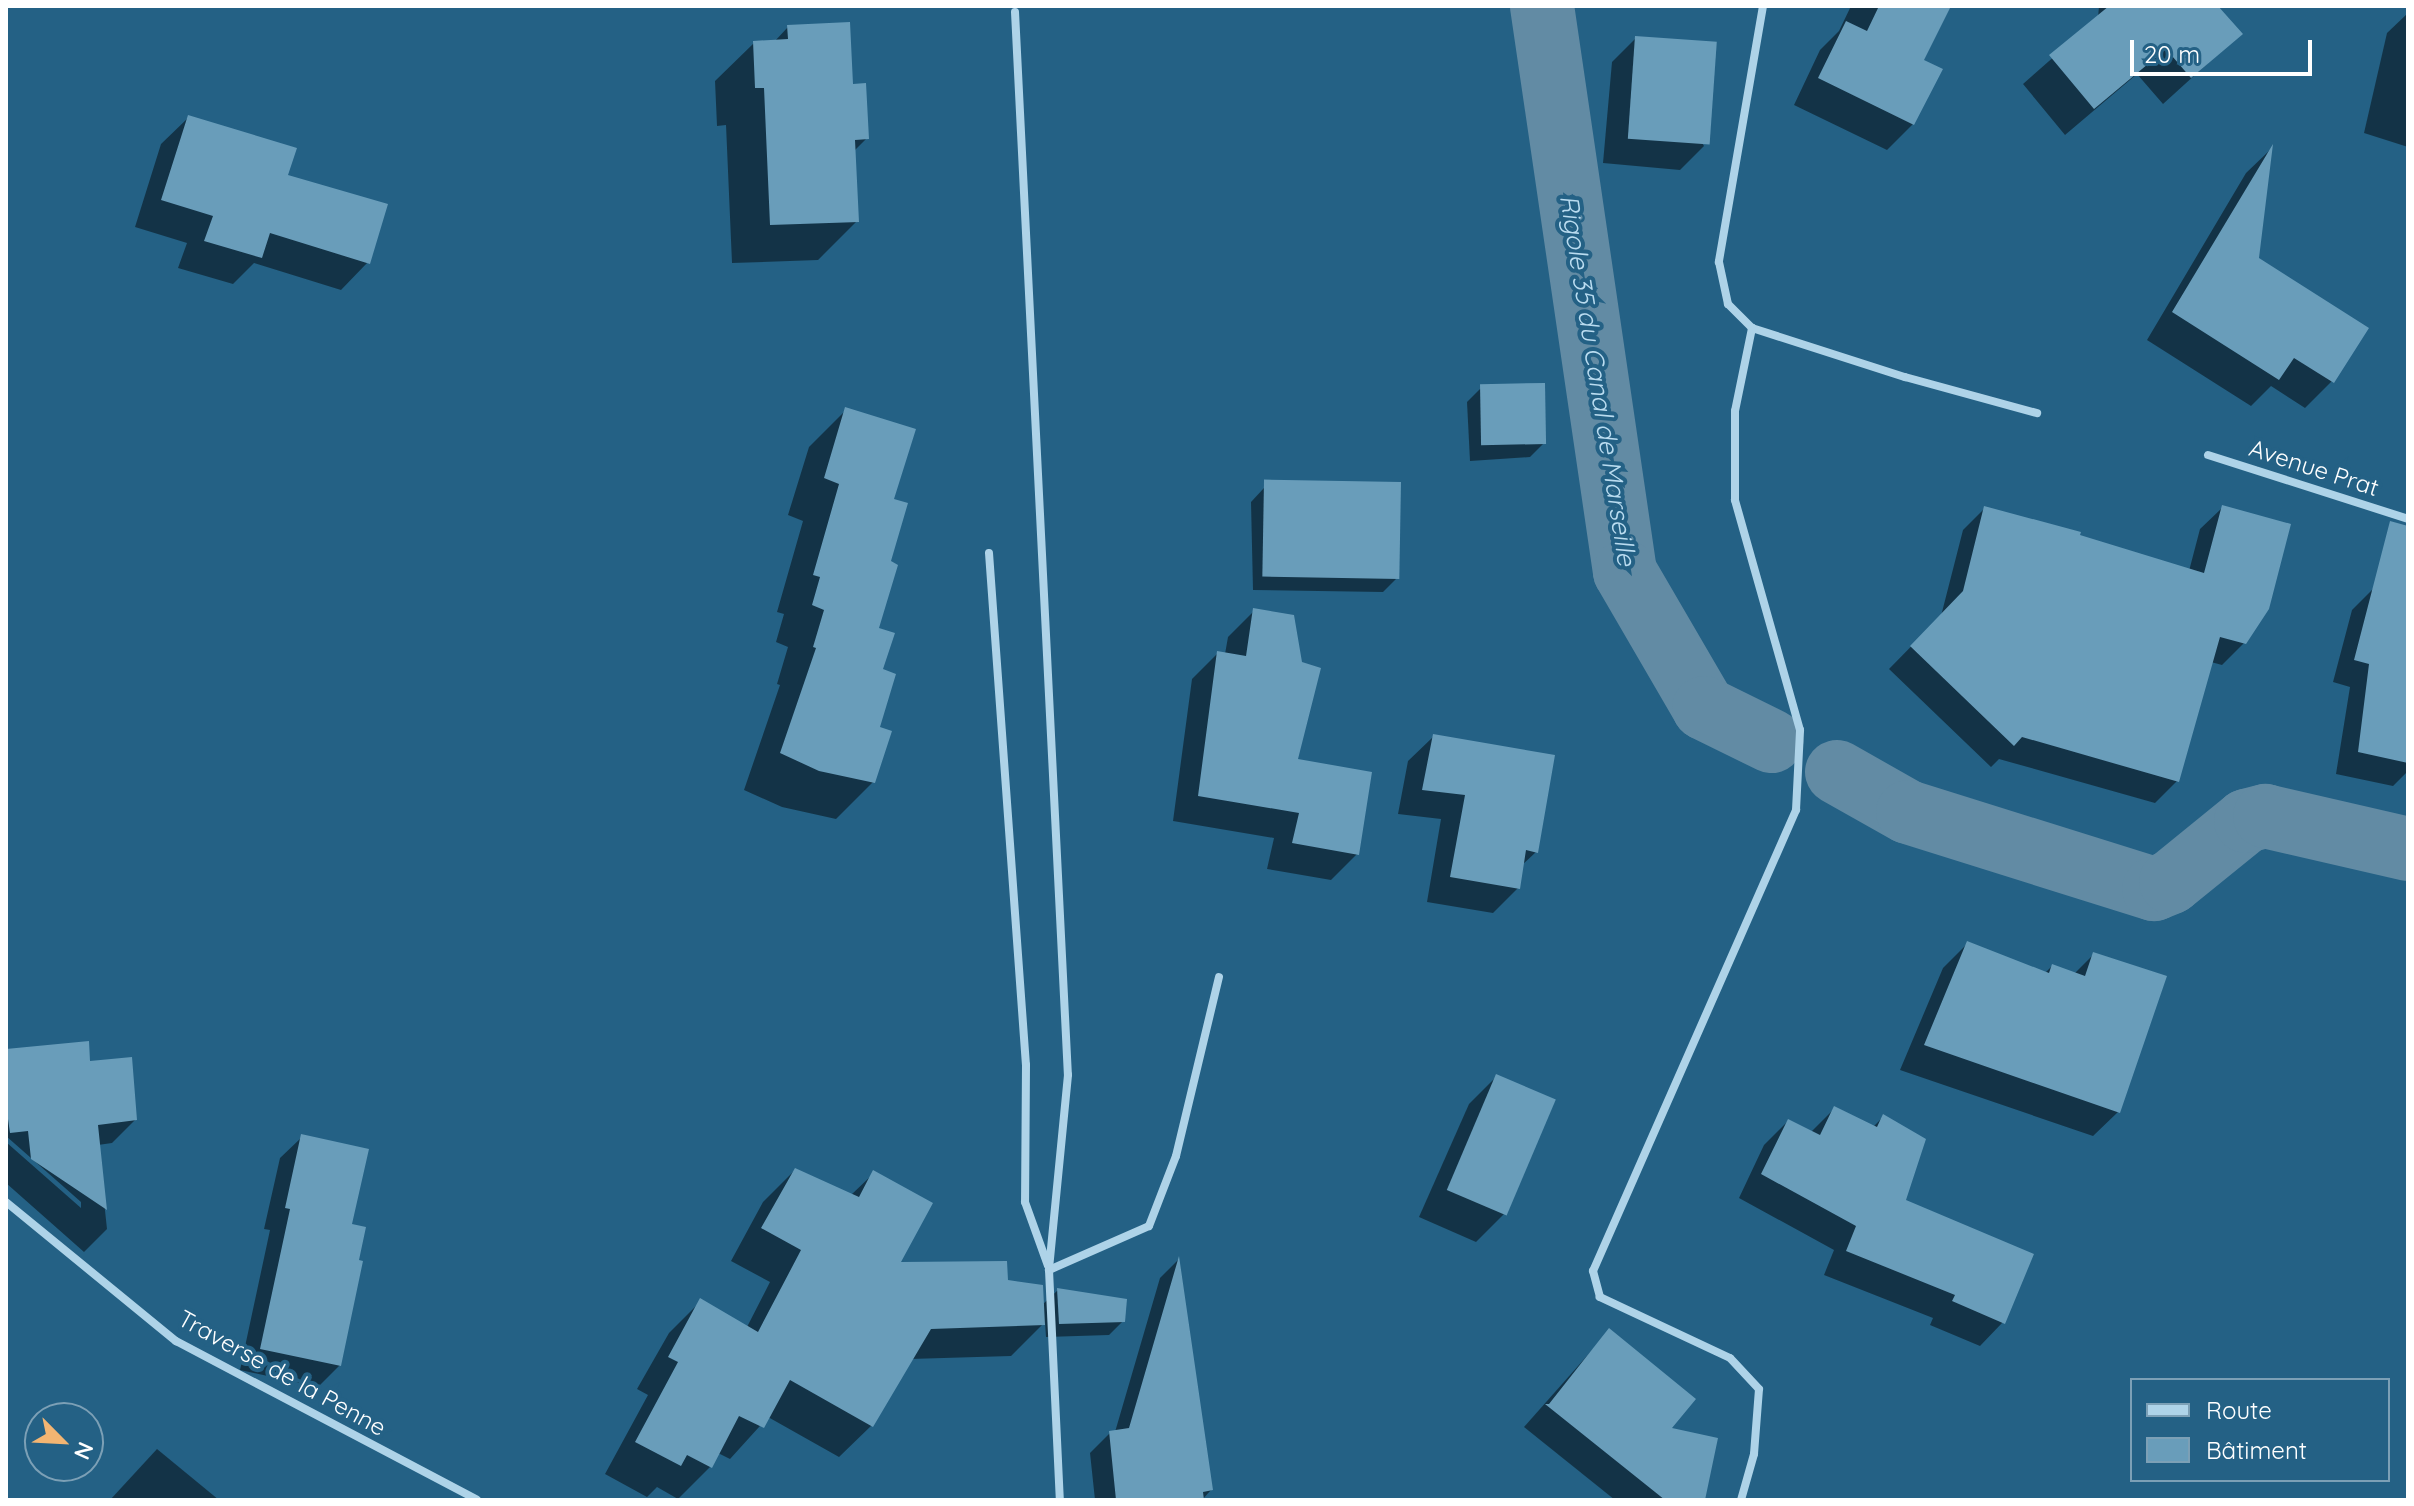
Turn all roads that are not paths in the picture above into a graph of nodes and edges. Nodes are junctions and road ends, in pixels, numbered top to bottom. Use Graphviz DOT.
graph roads {
  1 [pos="1763,6"];
  2 [pos="1015,12"];
  3 [pos="1752,328"];
  4 [pos="2037,413"];
  5 [pos="2208,455"];
  6 [pos="2408,519"];
  7 [pos="989,553"];
  8 [pos="1219,977"];
  9 [pos="6,1202"];
  10 [pos="1049,1270"];
  11 [pos="477,1500"];
  12 [pos="1060,1500"];
  13 [pos="1741,1500"];
  1 -- 3 [label="street"];
  2 -- 10 [label="street"];
  3 -- 4 [label="street"];
  3 -- 13 [label="street"];
  5 -- 6 [label="street, Avenue Prat"];
  7 -- 10 [label="street"];
  8 -- 10 [label="street"];
  9 -- 11 [label="street, Traverse de la Penne"];
  10 -- 12 [label="street"];
}
